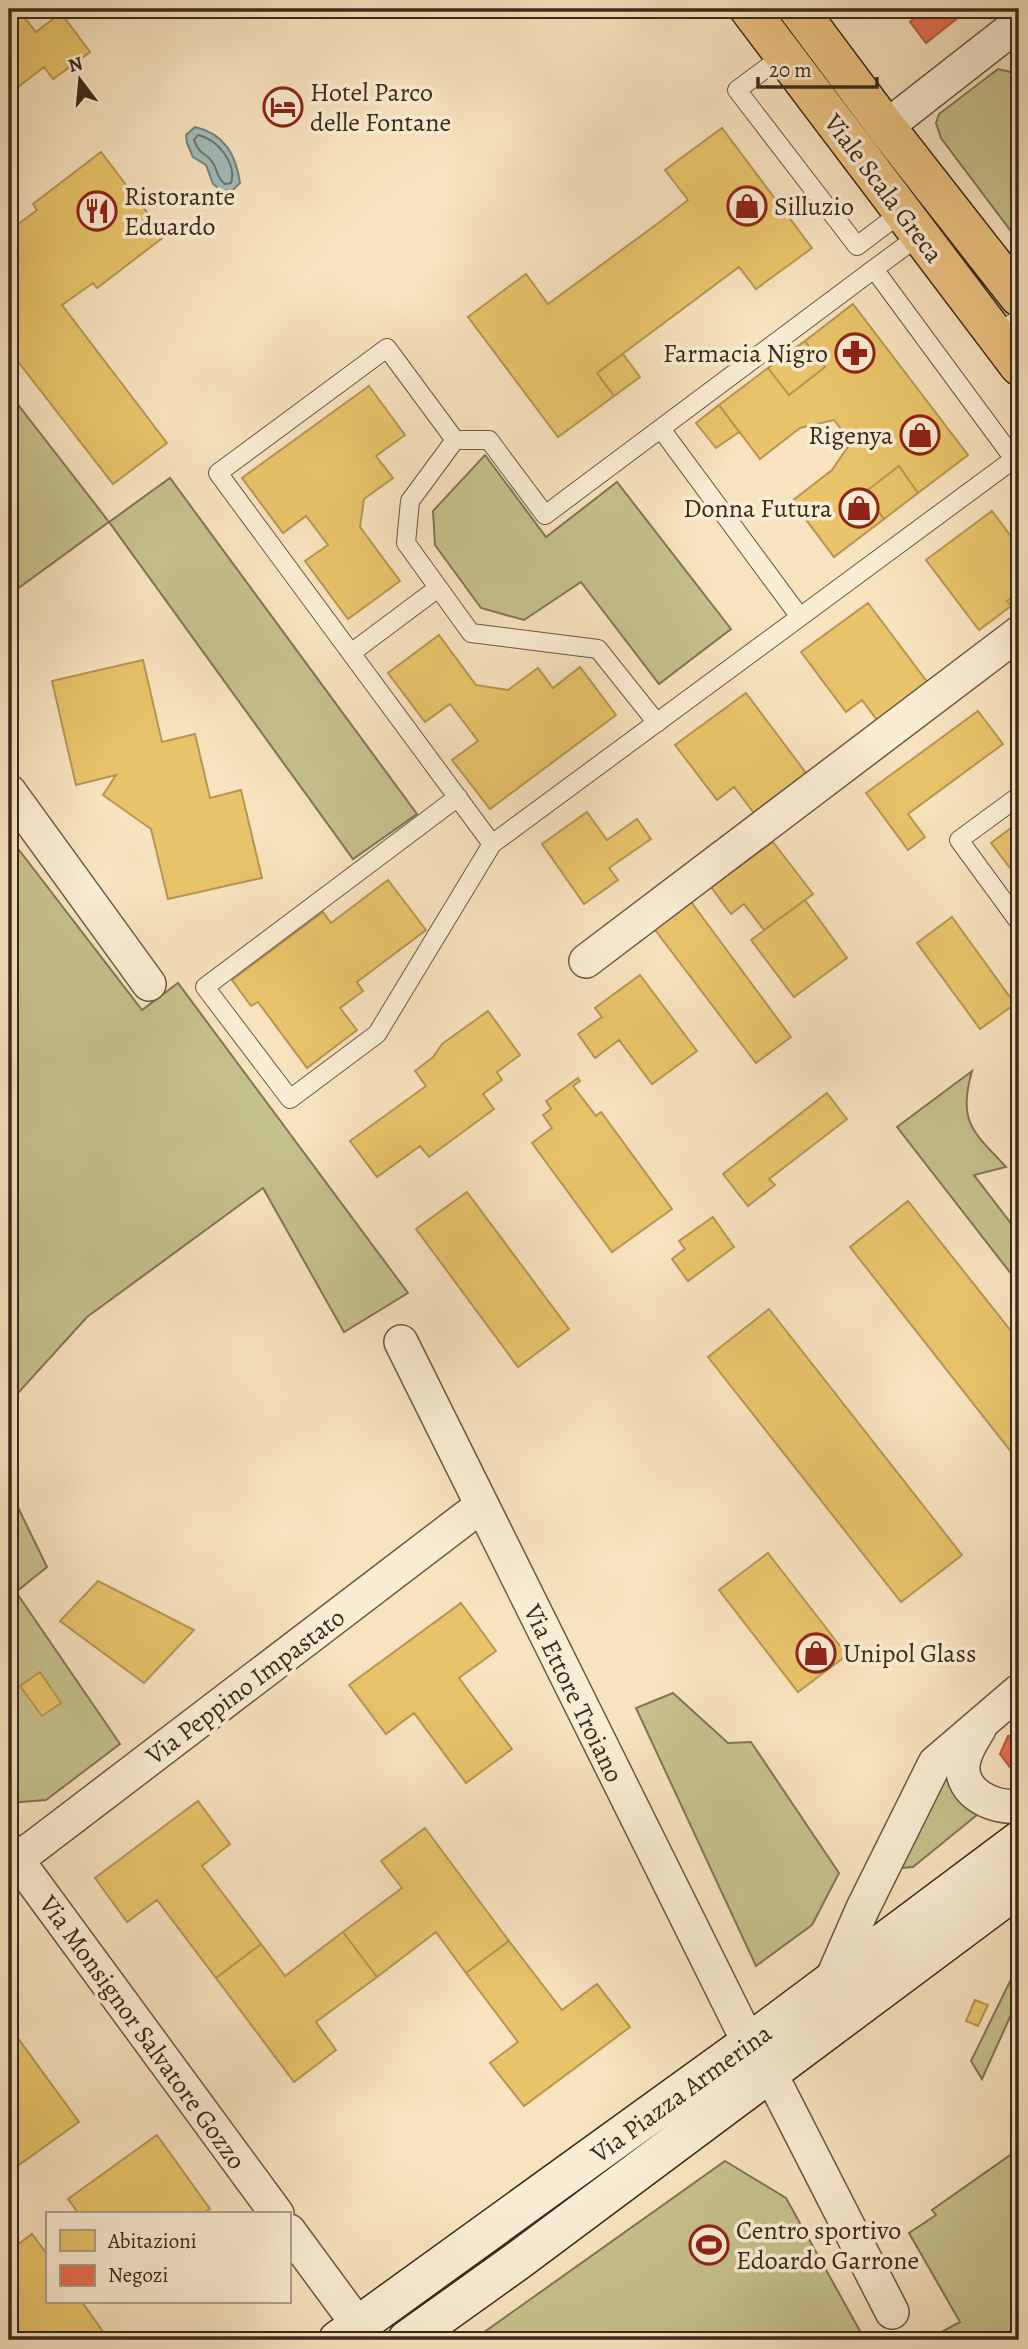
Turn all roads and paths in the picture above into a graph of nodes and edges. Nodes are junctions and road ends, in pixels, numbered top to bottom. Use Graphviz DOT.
graph roads {
  1 [pos="749,9"];
  2 [pos="798,9"];
  3 [pos="1019,23"];
  4 [pos="784,55"];
  5 [pos="886,127"];
  6 [pos="911,224"];
  7 [pos="874,270"];
  8 [pos="1019,297"];
  9 [pos="1007,327"];
  10 [pos="1019,366"];
  11 [pos="661,429"];
  12 [pos="455,440"];
  13 [pos="1017,457"];
  14 [pos="438,588"];
  15 [pos="800,617"];
  16 [pos="1019,633"];
  17 [pos="351,653"];
  18 [pos="657,723"];
  19 [pos="9,791"];
  20 [pos="1019,796"];
  21 [pos="458,797"];
  22 [pos="492,844"];
  23 [pos="1019,922"];
  24 [pos="586,961"];
  25 [pos="149,984"];
  26 [pos="401,1342"];
  27 [pos="481,1506"];
  28 [pos="1019,1691"];
  29 [pos="986,1718"];
  30 [pos="1019,1806"];
  31 [pos="1019,1841"];
  32 [pos="11,1858"];
  33 [pos="1019,1887"];
  34 [pos="831,1981"];
  35 [pos="760,2058"];
  36 [pos="276,2212"];
  37 [pos="290,2233"];
  38 [pos="892,2312"];
  39 [pos="348,2333"];
  40 [pos="407,2340"];
  1 -- 4 [label="main road, Viale Scala Greca"];
  2 -- 5 [label="main road, Viale Scala Greca"];
  3 -- 5 [label="street"];
  4 -- 6 [label="main road, Viale Scala Greca"];
  4 -- 6 [label="lane"];
  5 -- 8 [label="main road, Viale Scala Greca"];
  6 -- 7 [label="lane"];
  6 -- 9 [label="main road, Viale Scala Greca"];
  7 -- 11 [label="lane"];
  7 -- 13 [label="lane"];
  9 -- 10 [label="main road, Viale Scala Greca"];
  11 -- 12 [label="lane"];
  11 -- 15 [label="lane"];
  12 -- 14 [label="lane"];
  12 -- 17 [label="lane"];
  13 -- 15 [label="lane"];
  14 -- 17 [label="lane"];
  14 -- 18 [label="lane"];
  15 -- 18 [label="lane"];
  16 -- 24 [label="street"];
  17 -- 21 [label="lane"];
  18 -- 22 [label="lane"];
  19 -- 25 [label="street"];
  20 -- 23 [label="lane"];
  21 -- 22 [label="lane"];
  21 -- 22 [label="lane"];
  26 -- 27 [label="street, Via Ettore Troiano"];
  27 -- 32 [label="street, Via Peppino Impastato"];
  27 -- 35 [label="street, Via Ettore Troiano"];
  28 -- 29 [label="street"];
  29 -- 30 [label="street"];
  29 -- 34 [label="street"];
  31 -- 34 [label="street, Via Piazza Armerina"];
  32 -- 36 [label="street, Via Monsignor Salvatore Gozzo"];
  33 -- 35 [label="street, Via Piazza Armerina"];
  34 -- 35 [label="street, Via Piazza Armerina"];
  35 -- 38 [label="street, Via Ettore Troiano"];
  35 -- 39 [label="street, Via Piazza Armerina"];
  35 -- 40 [label="street, Via Piazza Armerina"];
  37 -- 39 [label="street"];
}
